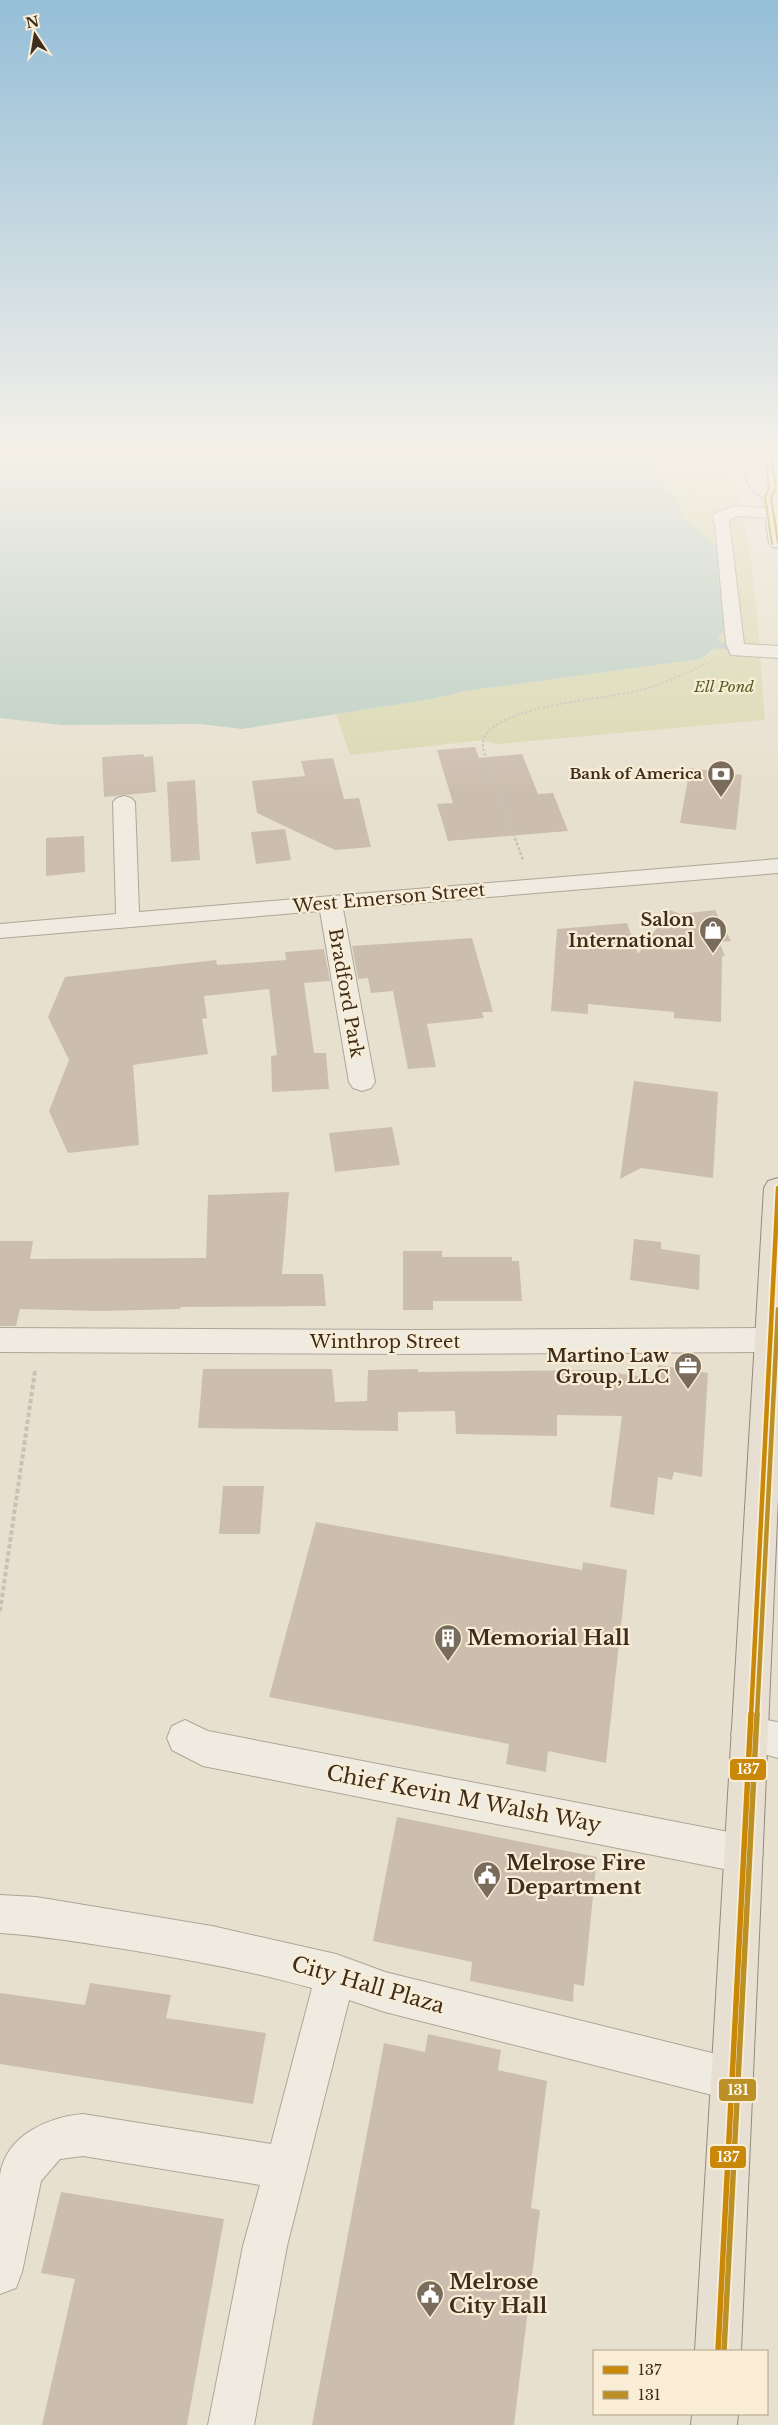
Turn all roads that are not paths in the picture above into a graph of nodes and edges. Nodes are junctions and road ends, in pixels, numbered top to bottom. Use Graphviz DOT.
graph roads {
  1 [pos="726,564"];
  2 [pos="778,652"];
  3 [pos="124,802"];
  4 [pos="778,866"];
  5 [pos="330,903"];
  6 [pos="128,920"];
  7 [pos="0,931"];
  8 [pos="362,1082"];
  9 [pos="778,1188"];
  10 [pos="774,1310"];
  11 [pos="0,1340"];
  12 [pos="764,1737"];
  13 [pos="185,1738"];
  14 [pos="744,1854"];
  15 [pos="0,1914"];
  16 [pos="336,1974"];
  17 [pos="732,2079"];
  18 [pos="286,2168"];
  19 [pos="0,2272"];
  20 [pos="718,2350"];
  21 [pos="231,2425"];
  1 -- 2 [label="street"];
  3 -- 6 [label="street"];
  4 -- 5 [label="street, West Emerson Street"];
  5 -- 6 [label="street, West Emerson Street"];
  5 -- 8 [label="street, Bradford Park"];
  6 -- 7 [label="street, West Emerson Street"];
  9 -- 10 [label="main road"];
  10 -- 11 [label="street, Winthrop Street"];
  10 -- 12 [label="main road"];
  12 -- 14 [label="main road"];
  13 -- 14 [label="street, Chief Kevin M Walsh Way"];
  14 -- 17 [label="main road"];
  15 -- 16 [label="street, City Hall Plaza"];
  16 -- 17 [label="street, City Hall Plaza"];
  16 -- 18 [label="street"];
  17 -- 20 [label="main road"];
  18 -- 19 [label="street"];
  18 -- 21 [label="street"];
}
